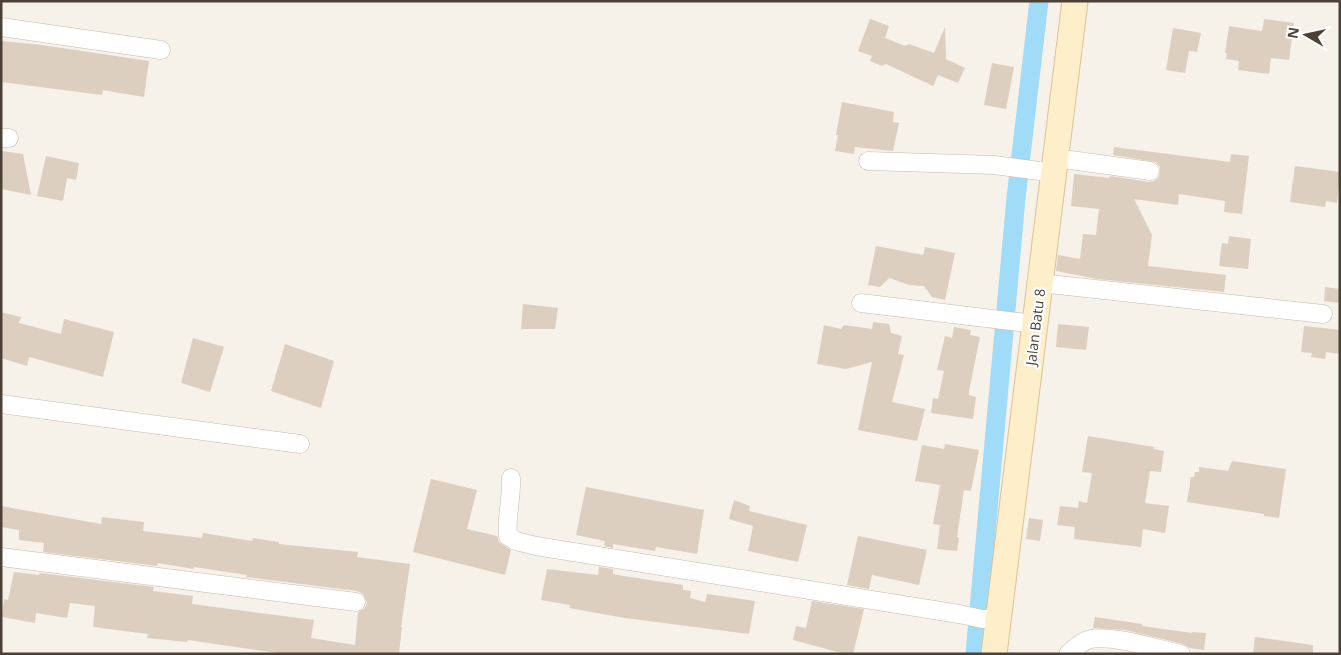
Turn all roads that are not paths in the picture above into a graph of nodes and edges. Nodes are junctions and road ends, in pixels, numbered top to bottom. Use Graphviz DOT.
graph roads {
  1 [pos="1075,1"];
  2 [pos="1,27"];
  3 [pos="161,50"];
  4 [pos="868,161"];
  5 [pos="1049,167"];
  6 [pos="1150,171"];
  7 [pos="1040,283"];
  8 [pos="862,303"];
  9 [pos="1323,314"];
  10 [pos="1024,323"];
  11 [pos="1,404"];
  12 [pos="300,444"];
  13 [pos="511,478"];
  14 [pos="1,557"];
  15 [pos="356,602"];
  16 [pos="991,618"];
  17 [pos="994,654"];
  18 [pos="1068,654"];
  19 [pos="1181,654"];
  1 -- 5 [label="street, Jalan Batu 8"];
  2 -- 3 [label="street"];
  4 -- 5 [label="street"];
  5 -- 6 [label="street"];
  5 -- 7 [label="street, Jalan Batu 8"];
  7 -- 9 [label="street"];
  7 -- 10 [label="street, Jalan Batu 8"];
  8 -- 10 [label="street"];
  10 -- 16 [label="street, Jalan Batu 8"];
  11 -- 12 [label="street"];
  13 -- 16 [label="street"];
  14 -- 15 [label="street"];
  16 -- 17 [label="street, Jalan Batu 8"];
  18 -- 19 [label="street"];
}
